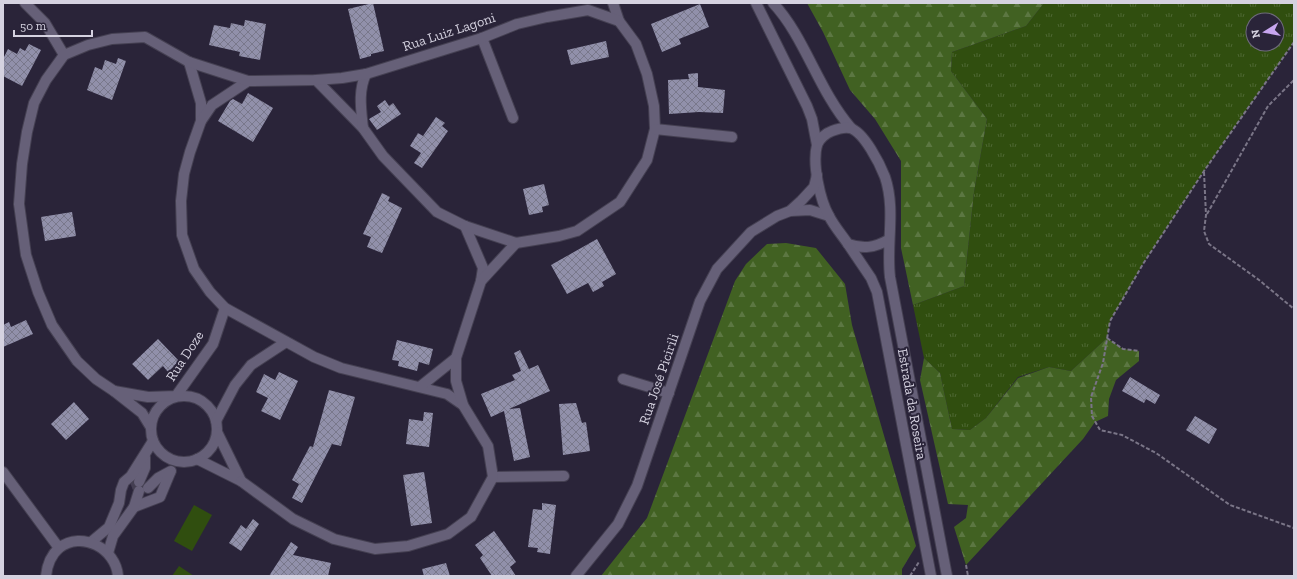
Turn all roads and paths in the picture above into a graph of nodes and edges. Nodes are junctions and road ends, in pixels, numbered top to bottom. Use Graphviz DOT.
graph roads {
  1 [pos="25,3"];
  2 [pos="613,3"];
  3 [pos="756,3"];
  4 [pos="773,3"];
  5 [pos="619,21"];
  6 [pos="482,38"];
  7 [pos="1294,42"];
  8 [pos="64,56"];
  9 [pos="190,62"];
  10 [pos="366,74"];
  11 [pos="316,80"];
  12 [pos="1294,80"];
  13 [pos="248,81"];
  14 [pos="513,118"];
  15 [pos="201,121"];
  16 [pos="363,128"];
  17 [pos="851,128"];
  18 [pos="654,129"];
  19 [pos="732,137"];
  20 [pos="817,145"];
  21 [pos="1204,171"];
  22 [pos="817,175"];
  23 [pos="790,211"];
  24 [pos="829,216"];
  25 [pos="1206,216"];
  26 [pos="465,226"];
  27 [pos="888,240"];
  28 [pos="516,243"];
  29 [pos="848,244"];
  30 [pos="481,281"];
  31 [pos="225,308"];
  32 [pos="1294,309"];
  33 [pos="1107,338"];
  34 [pos="286,342"];
  35 [pos="1139,351"];
  36 [pos="456,358"];
  37 [pos="623,379"];
  38 [pos="421,386"];
  39 [pos="114,391"];
  40 [pos="668,393"];
  41 [pos="176,396"];
  42 [pos="463,405"];
  43 [pos="216,421"];
  44 [pos="150,426"];
  45 [pos="217,432"];
  46 [pos="153,441"];
  47 [pos="145,457"];
  48 [pos="197,460"];
  49 [pos="177,462"];
  50 [pos="3,472"];
  51 [pos="170,473"];
  52 [pos="564,476"];
  53 [pos="493,477"];
  54 [pos="241,481"];
  55 [pos="139,487"];
  56 [pos="119,503"];
  57 [pos="134,507"];
  58 [pos="1294,528"];
  59 [pos="91,542"];
  60 [pos="59,548"];
  61 [pos="108,553"];
  62 [pos="966,565"];
  63 [pos="46,576"];
  64 [pos="118,576"];
  65 [pos="576,576"];
  66 [pos="931,576"];
  67 [pos="947,576"];
  68 [pos="968,576"];
  1 -- 8 [label="street"];
  2 -- 5 [label="street"];
  3 -- 20 [label="street, Estrada da Roseira"];
  4 -- 17 [label="street, Estrada da Roseira"];
  5 -- 6 [label="street, Rua Luiz Lagoni"];
  5 -- 18 [label="street"];
  6 -- 10 [label="street, Rua Luiz Lagoni"];
  6 -- 14 [label="street"];
  7 -- 21 [label="path"];
  8 -- 9 [label="street"];
  8 -- 39 [label="street"];
  9 -- 13 [label="street"];
  9 -- 15 [label="street"];
  10 -- 11 [label="street, Rua Luiz Lagoni"];
  10 -- 16 [label="street"];
  11 -- 13 [label="street, Rua Luiz Lagoni"];
  11 -- 16 [label="street"];
  12 -- 25 [label="path"];
  13 -- 15 [label="street"];
  15 -- 31 [label="street"];
  16 -- 26 [label="street"];
  17 -- 20 [label="street"];
  17 -- 27 [label="street, Estrada da Roseira"];
  18 -- 19 [label="street"];
  18 -- 28 [label="street"];
  20 -- 22 [label="street, Estrada da Roseira"];
  21 -- 25 [label="path"];
  21 -- 33 [label="path"];
  22 -- 23 [label="street"];
  22 -- 24 [label="street, Estrada da Roseira"];
  23 -- 24 [label="street"];
  23 -- 40 [label="street, Rua José Picirili"];
  24 -- 29 [label="street, Estrada da Roseira"];
  25 -- 32 [label="path"];
  26 -- 28 [label="street"];
  26 -- 30 [label="street"];
  27 -- 29 [label="street"];
  27 -- 67 [label="street, Estrada da Roseira"];
  28 -- 30 [label="street"];
  29 -- 66 [label="street, Estrada da Roseira"];
  30 -- 36 [label="street"];
  31 -- 34 [label="street"];
  31 -- 41 [label="street, Rua Doze"];
  33 -- 35 [label="path"];
  33 -- 58 [label="path"];
  34 -- 38 [label="street"];
  34 -- 43 [label="street"];
  36 -- 38 [label="street"];
  36 -- 42 [label="street"];
  37 -- 40 [label="street"];
  38 -- 42 [label="street"];
  39 -- 41 [label="street"];
  39 -- 44 [label="street"];
  40 -- 65 [label="street, Rua José Picirili"];
  41 -- 43 [label="street"];
  41 -- 44 [label="street"];
  42 -- 53 [label="street"];
  43 -- 45 [label="street"];
  44 -- 46 [label="street"];
  45 -- 48 [label="street"];
  45 -- 54 [label="street"];
  46 -- 47 [label="street"];
  46 -- 49 [label="street"];
  47 -- 55 [label="street"];
  47 -- 56 [label="street"];
  48 -- 49 [label="street"];
  48 -- 54 [label="street"];
  49 -- 51 [label="street"];
  50 -- 60 [label="street"];
  51 -- 55 [label="street"];
  51 -- 57 [label="street"];
  52 -- 53 [label="street"];
  53 -- 54 [label="street"];
  55 -- 56 [label="street"];
  55 -- 57 [label="street"];
  56 -- 59 [label="street"];
  57 -- 61 [label="street"];
  59 -- 60 [label="street"];
  59 -- 61 [label="street"];
  60 -- 63 [label="street"];
  61 -- 64 [label="street"];
  62 -- 68 [label="path"];
}
